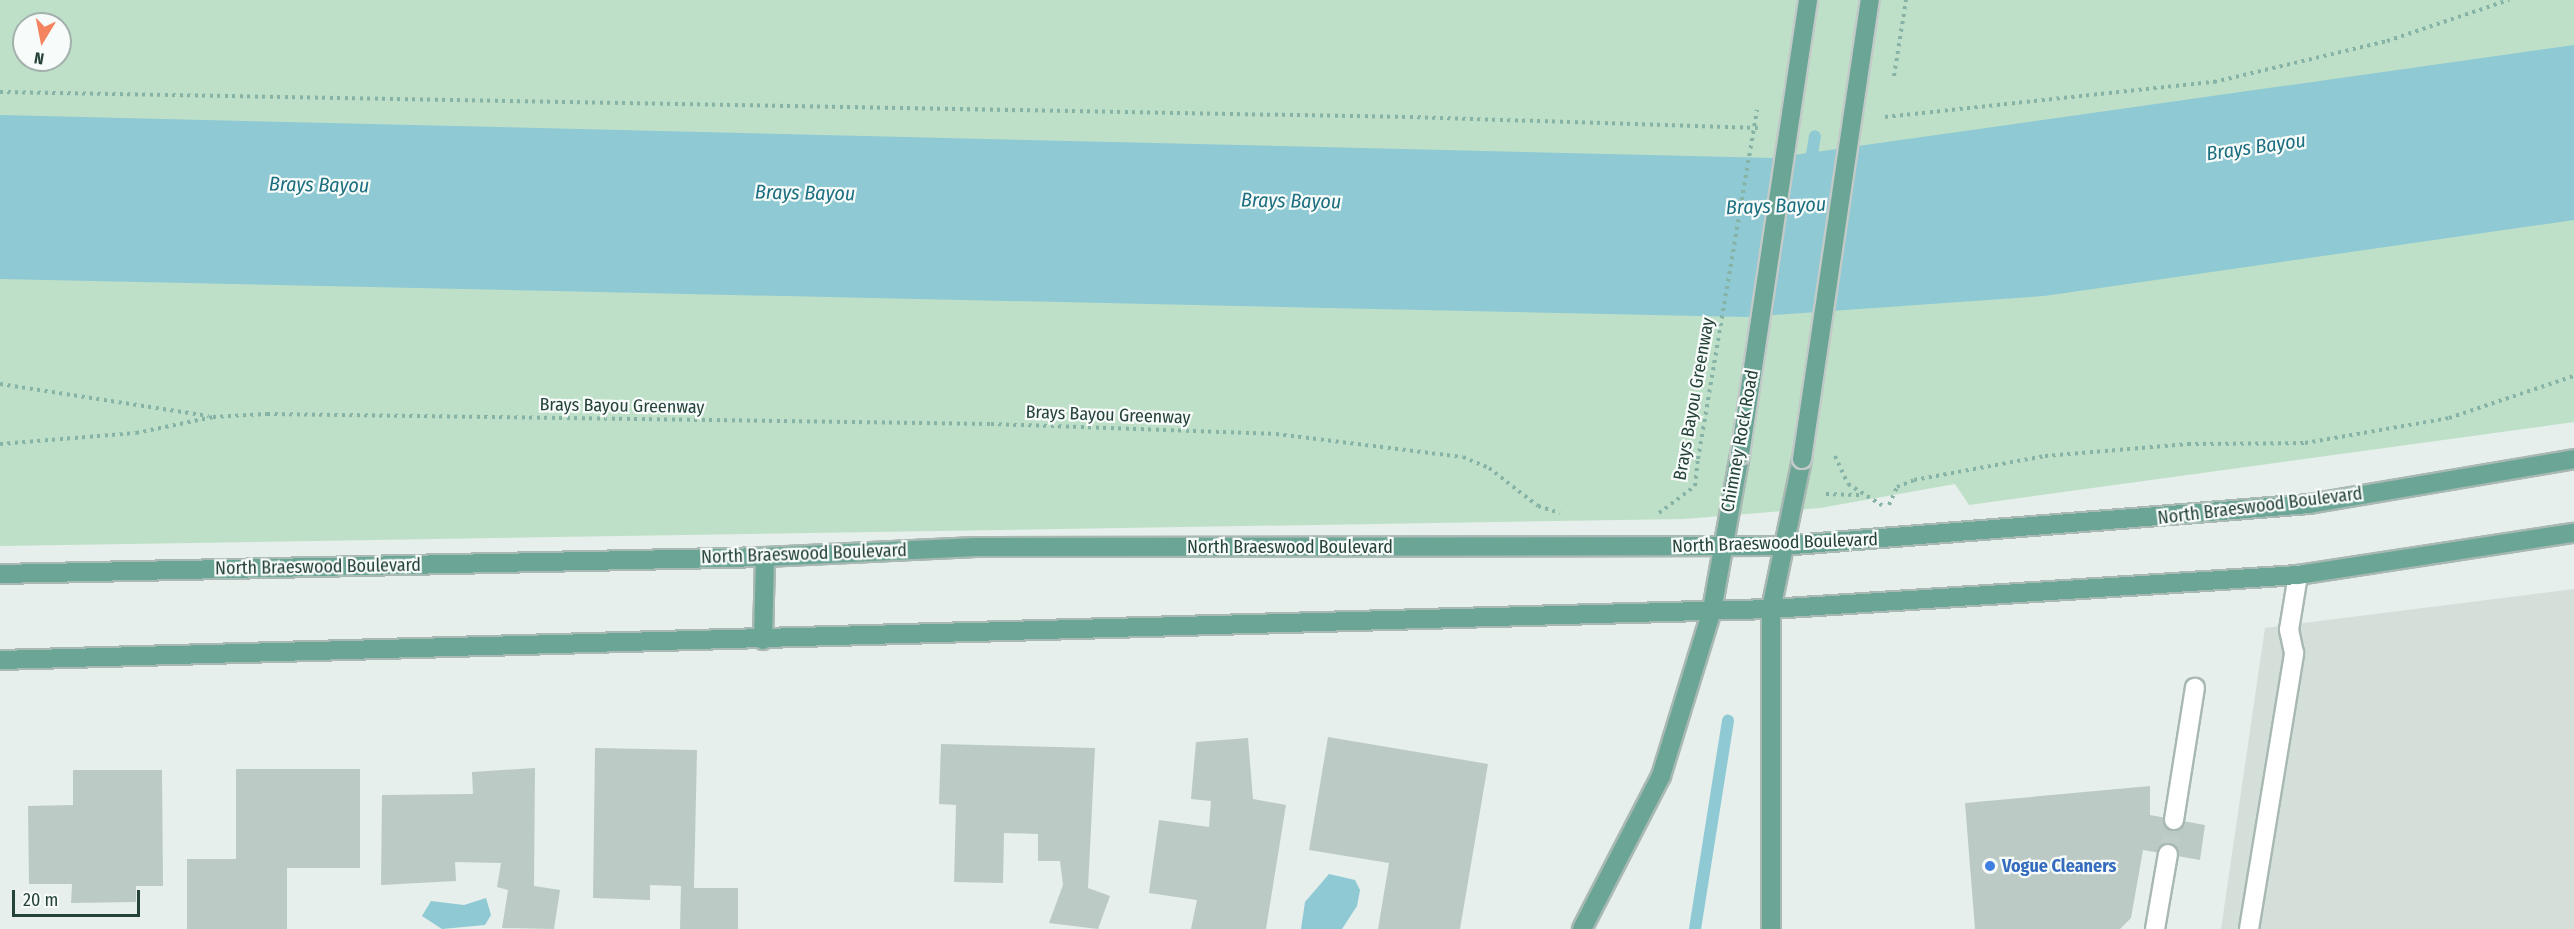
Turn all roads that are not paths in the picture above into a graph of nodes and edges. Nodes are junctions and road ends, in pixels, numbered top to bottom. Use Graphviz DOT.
graph roads {
  1 [pos="1808,0"];
  2 [pos="1870,0"];
  3 [pos="2574,459"];
  4 [pos="2574,533"];
  5 [pos="1781,546"];
  6 [pos="1720,548"];
  7 [pos="765,557"];
  8 [pos="0,574"];
  9 [pos="2298,575"];
  10 [pos="1771,609"];
  11 [pos="1712,610"];
  12 [pos="763,640"];
  13 [pos="0,660"];
  14 [pos="2194,688"];
  15 [pos="2174,820"];
  16 [pos="2168,854"];
  17 [pos="1582,929"];
  18 [pos="1771,929"];
  19 [pos="2155,929"];
  20 [pos="2249,929"];
  1 -- 6 [label="main road, Chimney Rock Road, bridge"];
  2 -- 5 [label="main road, bridge"];
  3 -- 5 [label="main road, North Braeswood Boulevard"];
  4 -- 9 [label="main road"];
  5 -- 6 [label="main road, North Braeswood Boulevard"];
  5 -- 10 [label="main road"];
  6 -- 7 [label="main road, North Braeswood Boulevard"];
  6 -- 11 [label="main road, Chimney Rock Road"];
  7 -- 8 [label="main road, North Braeswood Boulevard"];
  7 -- 12 [label="main road"];
  9 -- 10 [label="main road"];
  9 -- 20 [label="lane"];
  10 -- 11 [label="main road"];
  10 -- 18 [label="main road"];
  11 -- 12 [label="main road"];
  11 -- 17 [label="main road, Chimney Rock Road"];
  12 -- 13 [label="main road"];
  14 -- 15 [label="lane"];
  16 -- 19 [label="lane"];
}
